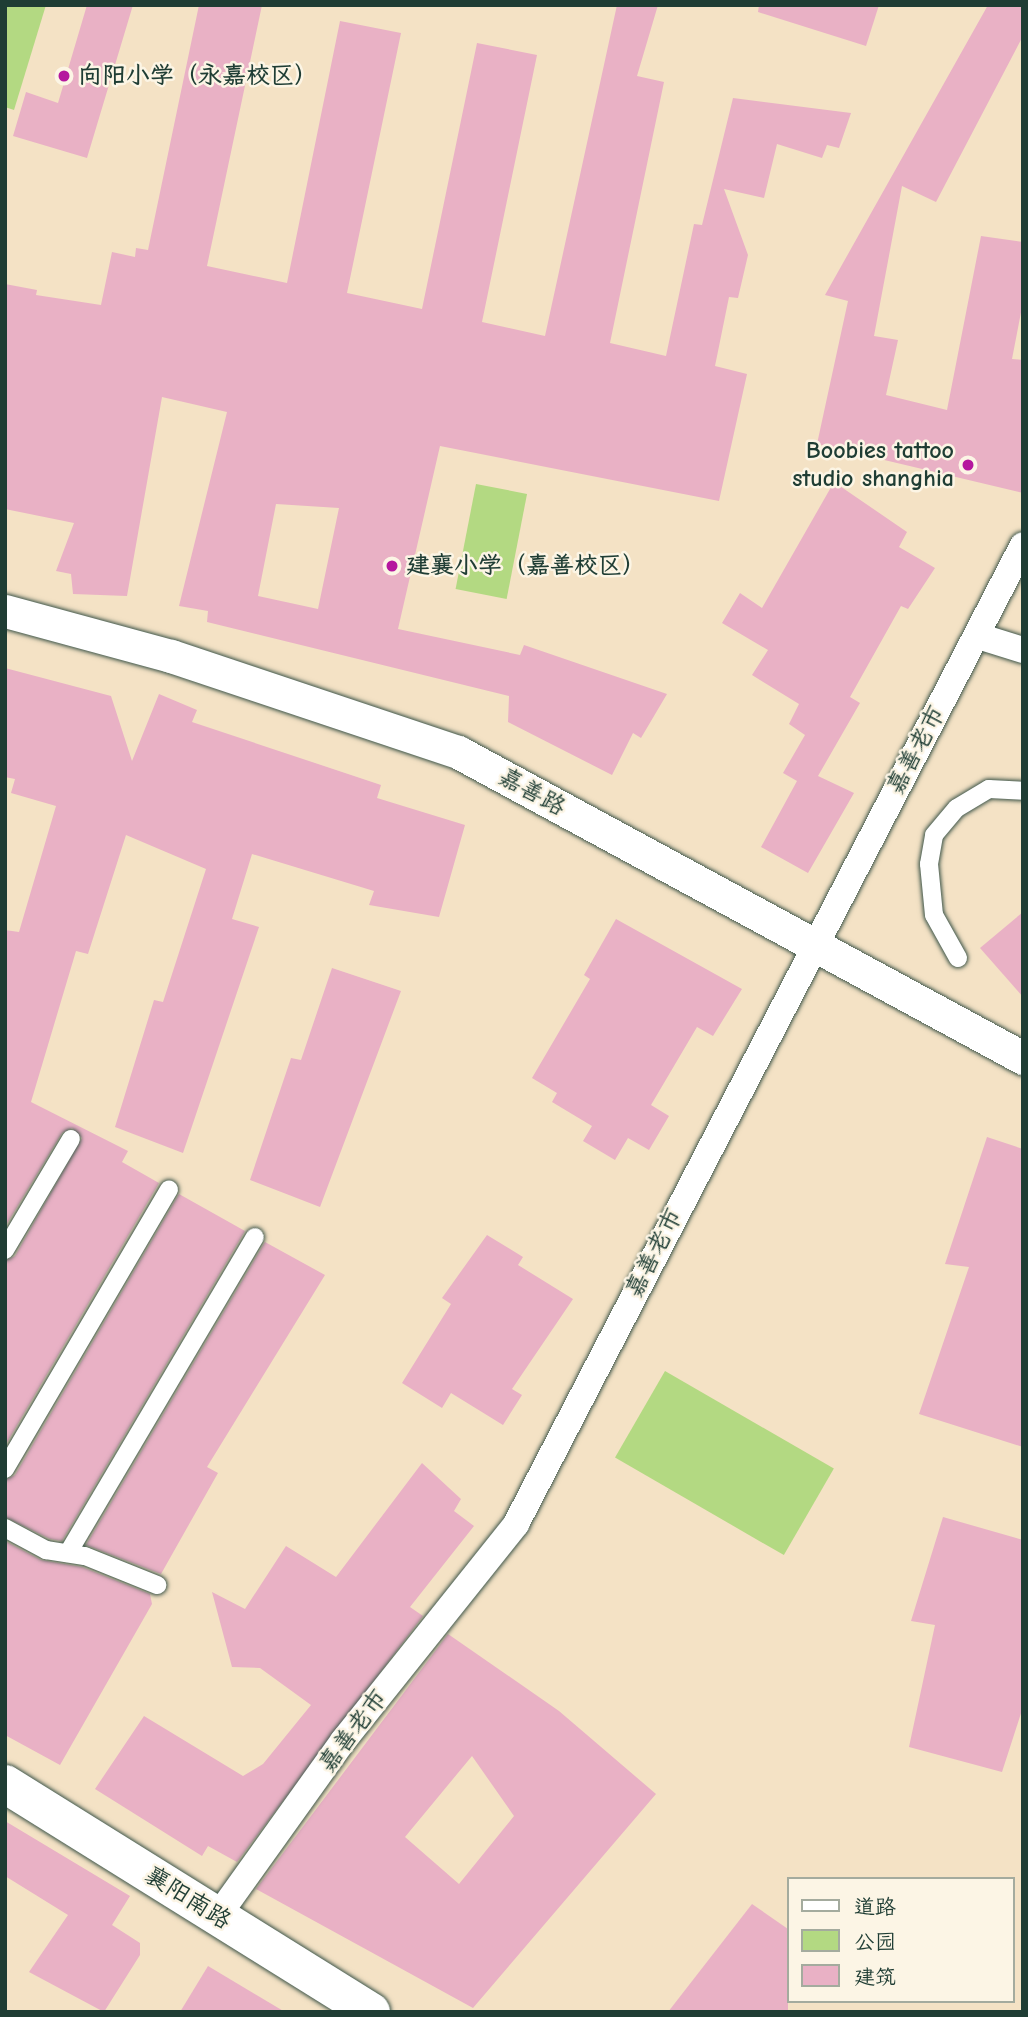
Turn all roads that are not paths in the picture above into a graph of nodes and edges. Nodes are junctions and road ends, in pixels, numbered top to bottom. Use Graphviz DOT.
graph roads {
  1 [pos="1023,545"];
  2 [pos="5,611"];
  3 [pos="978,635"];
  4 [pos="1023,650"];
  5 [pos="1023,791"];
  6 [pos="811,946"];
  7 [pos="958,958"];
  8 [pos="1023,1058"];
  9 [pos="71,1139"];
  10 [pos="169,1189"];
  11 [pos="255,1237"];
  12 [pos="5,1250"];
  13 [pos="5,1469"];
  14 [pos="5,1528"];
  15 [pos="68,1553"];
  16 [pos="157,1585"];
  17 [pos="5,1784"];
  18 [pos="217,1917"];
  19 [pos="371,2012"];
  1 -- 3 [label="street, 嘉善老市"];
  2 -- 6 [label="street, 嘉善路"];
  3 -- 4 [label="street"];
  3 -- 6 [label="street, 嘉善老市"];
  5 -- 7 [label="lane"];
  6 -- 8 [label="street, 嘉善路"];
  6 -- 18 [label="street, 嘉善老市"];
  9 -- 12 [label="lane"];
  10 -- 13 [label="lane"];
  11 -- 15 [label="lane"];
  14 -- 15 [label="lane"];
  15 -- 16 [label="lane"];
  17 -- 18 [label="street, 襄阳南路"];
  18 -- 19 [label="street, 襄阳南路"];
}
